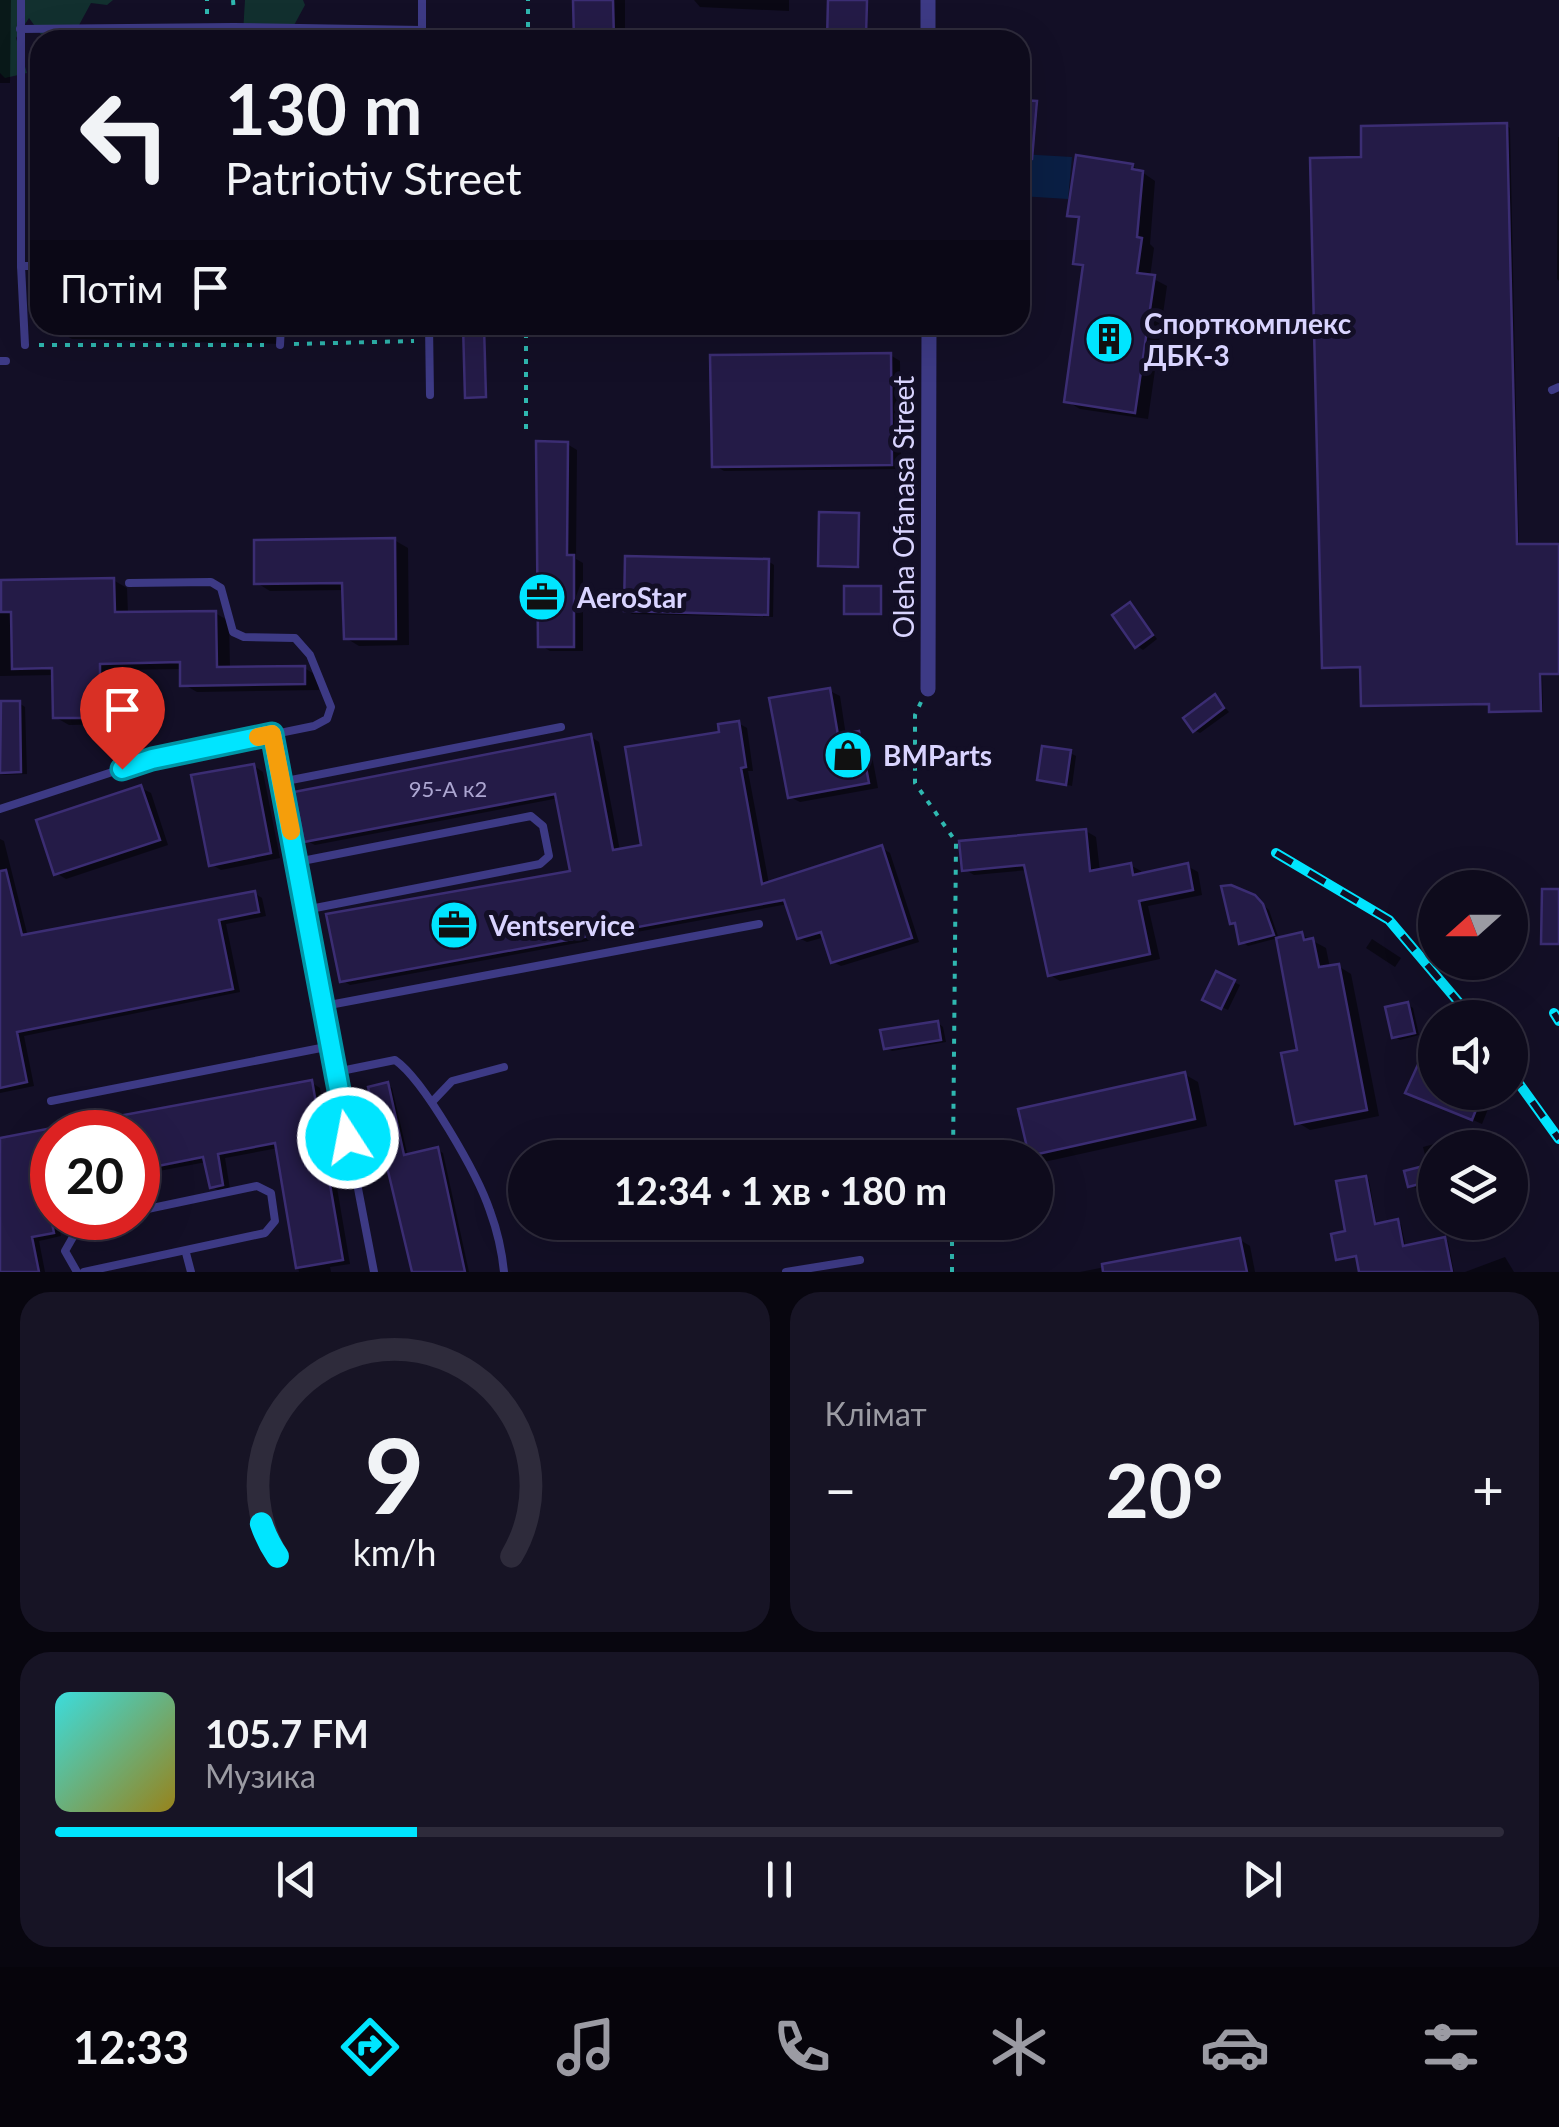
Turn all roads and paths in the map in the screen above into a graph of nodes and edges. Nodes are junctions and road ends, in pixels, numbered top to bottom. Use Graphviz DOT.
graph roads {
  1 [pos="21,0"];
  2 [pos="422,0"];
  3 [pos="528,0"];
  4 [pos="928,0"];
  5 [pos="294,28"];
  6 [pos="20,29"];
  7 [pos="331,30"];
  8 [pos="422,30"];
  9 [pos="528,30"];
  10 [pos="928,30"];
  11 [pos="22,266"];
  12 [pos="30,266"];
  13 [pos="280,335"];
  14 [pos="429,335"];
  15 [pos="526,335"];
  16 [pos="929,335"];
  17 [pos="429,340"];
  18 [pos="25,345"];
  19 [pos="280,345"];
  20 [pos="430,395"];
  21 [pos="526,429"];
  22 [pos="129,583"];
  23 [pos="928,689"];
  24 [pos="561,727"];
  25 [pos="272,734"];
  26 [pos="282,782"];
  27 [pos="0,810"];
  28 [pos="296,862"];
  29 [pos="306,910"];
  30 [pos="758,924"];
  31 [pos="324,1006"];
  32 [pos="331,1046"];
  33 [pos="504,1067"];
  34 [pos="336,1072"];
  35 [pos="51,1101"];
  36 [pos="432,1102"];
  37 [pos="953,1140"];
  38 [pos="160,1206"];
  39 [pos="71,1240"];
  40 [pos="952,1240"];
  41 [pos="186,1252"];
  42 [pos="860,1260"];
  43 [pos="80,1272"];
  44 [pos="190,1272"];
  45 [pos="374,1272"];
  46 [pos="504,1272"];
  47 [pos="786,1272"];
  48 [pos="952,1272"];
  1 -- 6 [label="lane"];
  2 -- 8 [label="lane"];
  3 -- 9 [label="path"];
  4 -- 10 [label="street"];
  5 -- 6 [label="lane"];
  5 -- 7 [label="lane"];
  6 -- 11 [label="lane"];
  11 -- 12 [label="lane"];
  11 -- 18 [label="lane"];
  13 -- 19 [label="lane"];
  14 -- 17 [label="lane"];
  15 -- 21 [label="path"];
  16 -- 23 [label="street, Oleha Ofanasa Street"];
  17 -- 19 [label="path"];
  17 -- 20 [label="lane"];
  18 -- 19 [label="path"];
  22 -- 25 [label="lane"];
  23 -- 37 [label="path"];
  24 -- 26 [label="lane"];
  25 -- 26 [label="lane"];
  25 -- 27 [label="lane"];
  26 -- 28 [label="lane"];
  28 -- 29 [label="lane"];
  28 -- 29 [label="lane"];
  29 -- 31 [label="lane"];
  30 -- 31 [label="lane"];
  31 -- 32 [label="lane"];
  32 -- 34 [label="lane"];
  32 -- 35 [label="lane"];
  33 -- 36 [label="lane"];
  34 -- 36 [label="lane"];
  34 -- 45 [label="lane"];
  36 -- 46 [label="lane"];
  38 -- 41 [label="lane"];
  39 -- 43 [label="lane"];
  40 -- 48 [label="path"];
  41 -- 43 [label="lane"];
  41 -- 44 [label="lane"];
  42 -- 47 [label="lane"];
}
